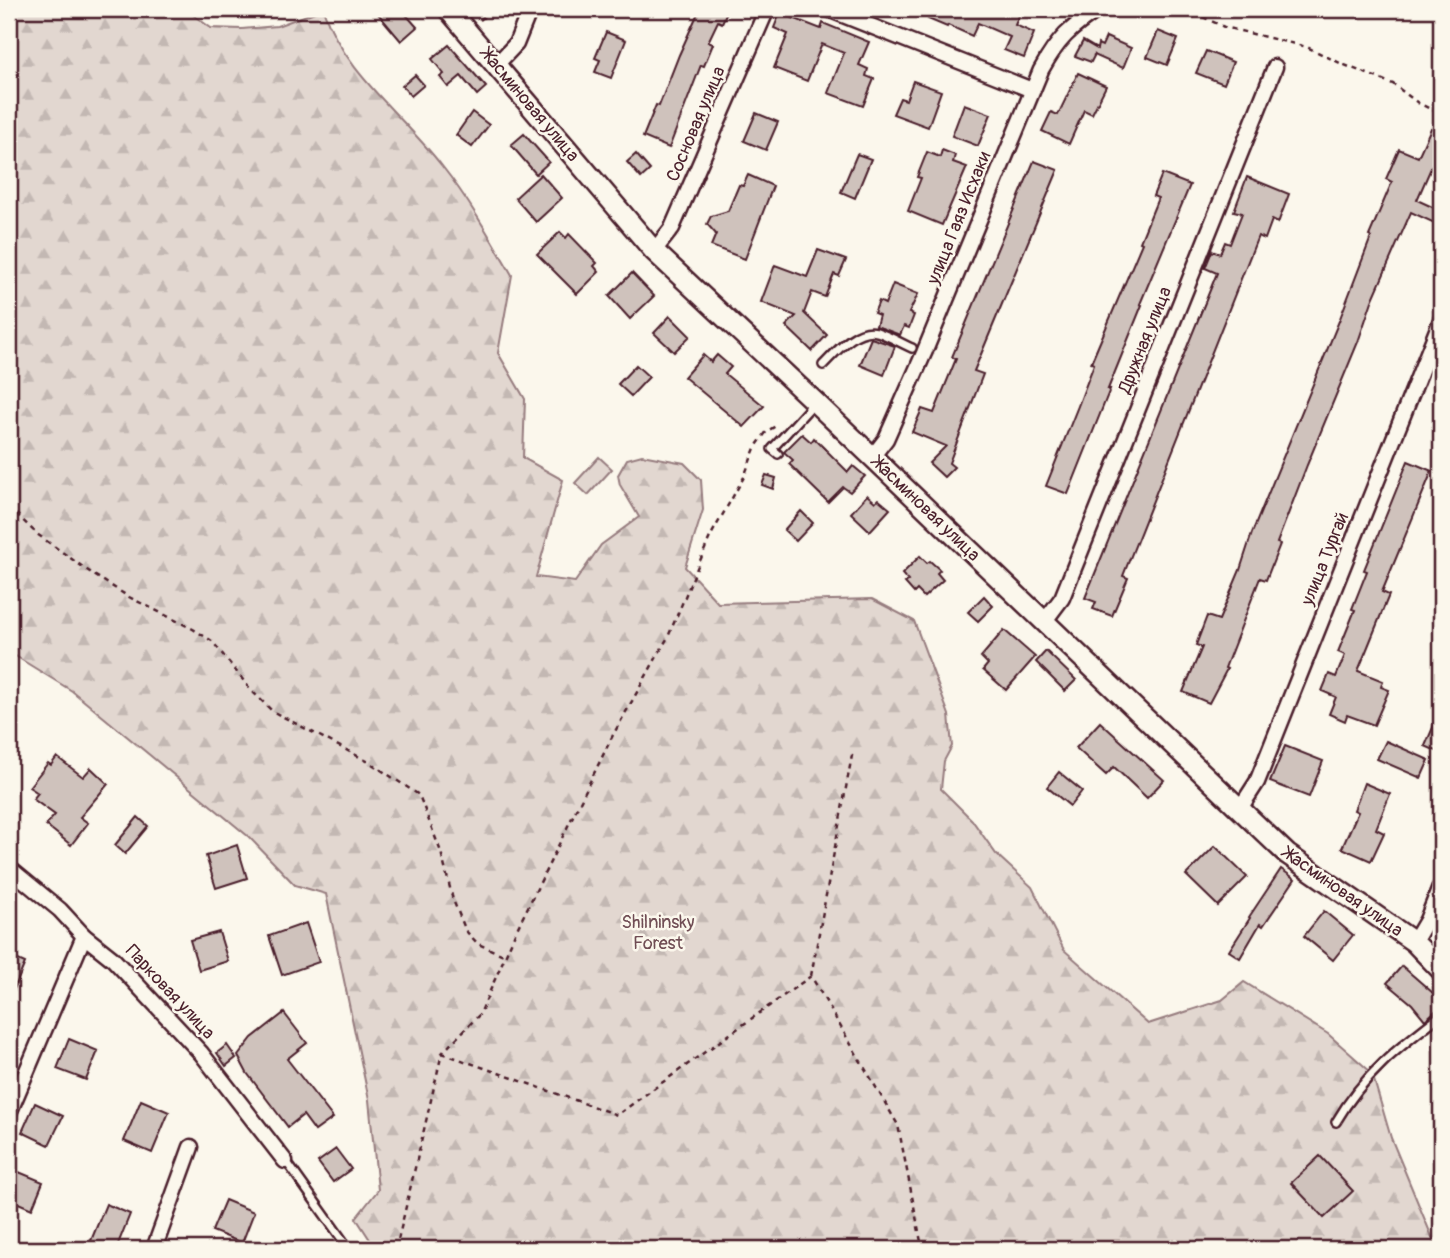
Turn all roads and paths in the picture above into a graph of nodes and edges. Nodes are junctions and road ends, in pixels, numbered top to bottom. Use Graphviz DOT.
graph roads {
  1 [pos="429,9"];
  2 [pos="448,9"];
  3 [pos="530,9"];
  4 [pos="767,9"];
  5 [pos="828,9"];
  6 [pos="1066,9"];
  7 [pos="1099,9"];
  8 [pos="1188,10"];
  9 [pos="423,13"];
  10 [pos="1079,22"];
  11 [pos="496,65"];
  12 [pos="1275,68"];
  13 [pos="1032,90"];
  14 [pos="1441,114"];
  15 [pos="654,251"];
  16 [pos="1441,320"];
  17 [pos="912,348"];
  18 [pos="823,365"];
  19 [pos="815,402"];
  20 [pos="799,420"];
  21 [pos="778,454"];
  22 [pos="872,457"];
  23 [pos="9,507"];
  24 [pos="1044,622"];
  25 [pos="853,750"];
  26 [pos="1239,810"];
  27 [pos="9,868"];
  28 [pos="1441,885"];
  29 [pos="84,936"];
  30 [pos="1414,942"];
  31 [pos="506,956"];
  32 [pos="1441,970"];
  33 [pos="811,976"];
  34 [pos="1441,1015"];
  35 [pos="442,1053"];
  36 [pos="9,1113"];
  37 [pos="1336,1122"];
  38 [pos="191,1147"];
  39 [pos="285,1161"];
  40 [pos="153,1249"];
  41 [pos="349,1249"];
  42 [pos="396,1249"];
  43 [pos="920,1249"];
  1 -- 9 [label="path"];
  2 -- 11 [label="street, Жасминовая улица"];
  3 -- 11 [label="street"];
  4 -- 15 [label="street, Сосновая улица"];
  5 -- 13 [label="street"];
  6 -- 10 [label="lane"];
  7 -- 10 [label="street, улица Гаяз Исхаки"];
  8 -- 14 [label="path"];
  10 -- 13 [label="street, улица Гаяз Исхаки"];
  11 -- 15 [label="street, Жасминовая улица"];
  12 -- 24 [label="street, Дружная улица"];
  13 -- 22 [label="street, улица Гаяз Исхаки"];
  15 -- 19 [label="street, Жасминовая улица"];
  16 -- 26 [label="street, улица Тургай"];
  17 -- 18 [label="lane"];
  19 -- 20 [label="lane"];
  19 -- 22 [label="street, Жасминовая улица"];
  20 -- 21 [label="lane"];
  20 -- 31 [label="path"];
  22 -- 24 [label="street, Жасминовая улица"];
  23 -- 31 [label="path"];
  24 -- 26 [label="street, Жасминовая улица"];
  25 -- 33 [label="path"];
  26 -- 30 [label="street, Жасминовая улица"];
  27 -- 29 [label="street, Парковая улица"];
  28 -- 30 [label="street"];
  29 -- 36 [label="street"];
  29 -- 39 [label="street, Парковая улица"];
  30 -- 32 [label="street, Жасминовая улица"];
  31 -- 35 [label="path"];
  33 -- 35 [label="path"];
  33 -- 43 [label="path"];
  34 -- 37 [label="lane"];
  35 -- 42 [label="path"];
  38 -- 40 [label="street"];
  39 -- 41 [label="lane"];
}
